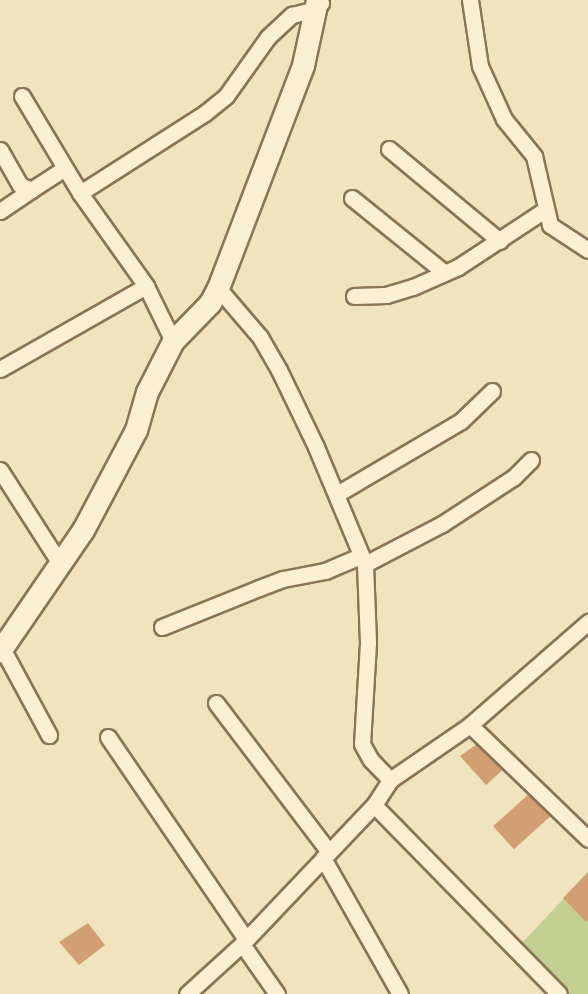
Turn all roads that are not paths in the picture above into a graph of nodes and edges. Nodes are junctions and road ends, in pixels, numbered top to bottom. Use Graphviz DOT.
graph roads {
  1 [pos="470,0"];
  2 [pos="319,3"];
  3 [pos="22,96"];
  4 [pos="389,148"];
  5 [pos="0,150"];
  6 [pos="66,168"];
  7 [pos="31,190"];
  8 [pos="80,193"];
  9 [pos="352,198"];
  10 [pos="546,209"];
  11 [pos="0,211"];
  12 [pos="500,241"];
  13 [pos="588,250"];
  14 [pos="445,273"];
  15 [pos="146,286"];
  16 [pos="218,288"];
  17 [pos="354,296"];
  18 [pos="173,341"];
  19 [pos="0,369"];
  20 [pos="492,391"];
  21 [pos="531,460"];
  22 [pos="0,470"];
  23 [pos="337,494"];
  24 [pos="363,560"];
  25 [pos="59,562"];
  26 [pos="588,622"];
  27 [pos="162,627"];
  28 [pos="1,650"];
  29 [pos="216,703"];
  30 [pos="470,725"];
  31 [pos="49,735"];
  32 [pos="108,738"];
  33 [pos="390,780"];
  34 [pos="374,805"];
  35 [pos="588,839"];
  36 [pos="326,855"];
  37 [pos="244,941"];
  38 [pos="187,994"];
  39 [pos="277,994"];
  40 [pos="400,994"];
  41 [pos="559,994"];
  1 -- 10 [label="street"];
  2 -- 8 [label="street"];
  2 -- 16 [label="street"];
  3 -- 6 [label="street"];
  4 -- 12 [label="street"];
  5 -- 7 [label="street"];
  6 -- 7 [label="street"];
  6 -- 8 [label="street"];
  7 -- 11 [label="street"];
  8 -- 15 [label="street"];
  9 -- 14 [label="street"];
  10 -- 12 [label="street"];
  10 -- 13 [label="street"];
  12 -- 14 [label="street"];
  14 -- 17 [label="street"];
  15 -- 18 [label="street"];
  15 -- 19 [label="street"];
  16 -- 18 [label="street"];
  16 -- 23 [label="street"];
  18 -- 25 [label="street"];
  20 -- 23 [label="street"];
  21 -- 24 [label="street"];
  22 -- 25 [label="street"];
  23 -- 24 [label="street"];
  24 -- 27 [label="street"];
  24 -- 33 [label="street"];
  25 -- 28 [label="street"];
  26 -- 30 [label="street"];
  28 -- 31 [label="street"];
  29 -- 36 [label="street"];
  30 -- 33 [label="street"];
  30 -- 35 [label="street"];
  32 -- 37 [label="street"];
  33 -- 34 [label="street"];
  34 -- 36 [label="street"];
  34 -- 41 [label="street"];
  36 -- 37 [label="street"];
  36 -- 40 [label="street"];
  37 -- 38 [label="street"];
  37 -- 39 [label="street"];
}
